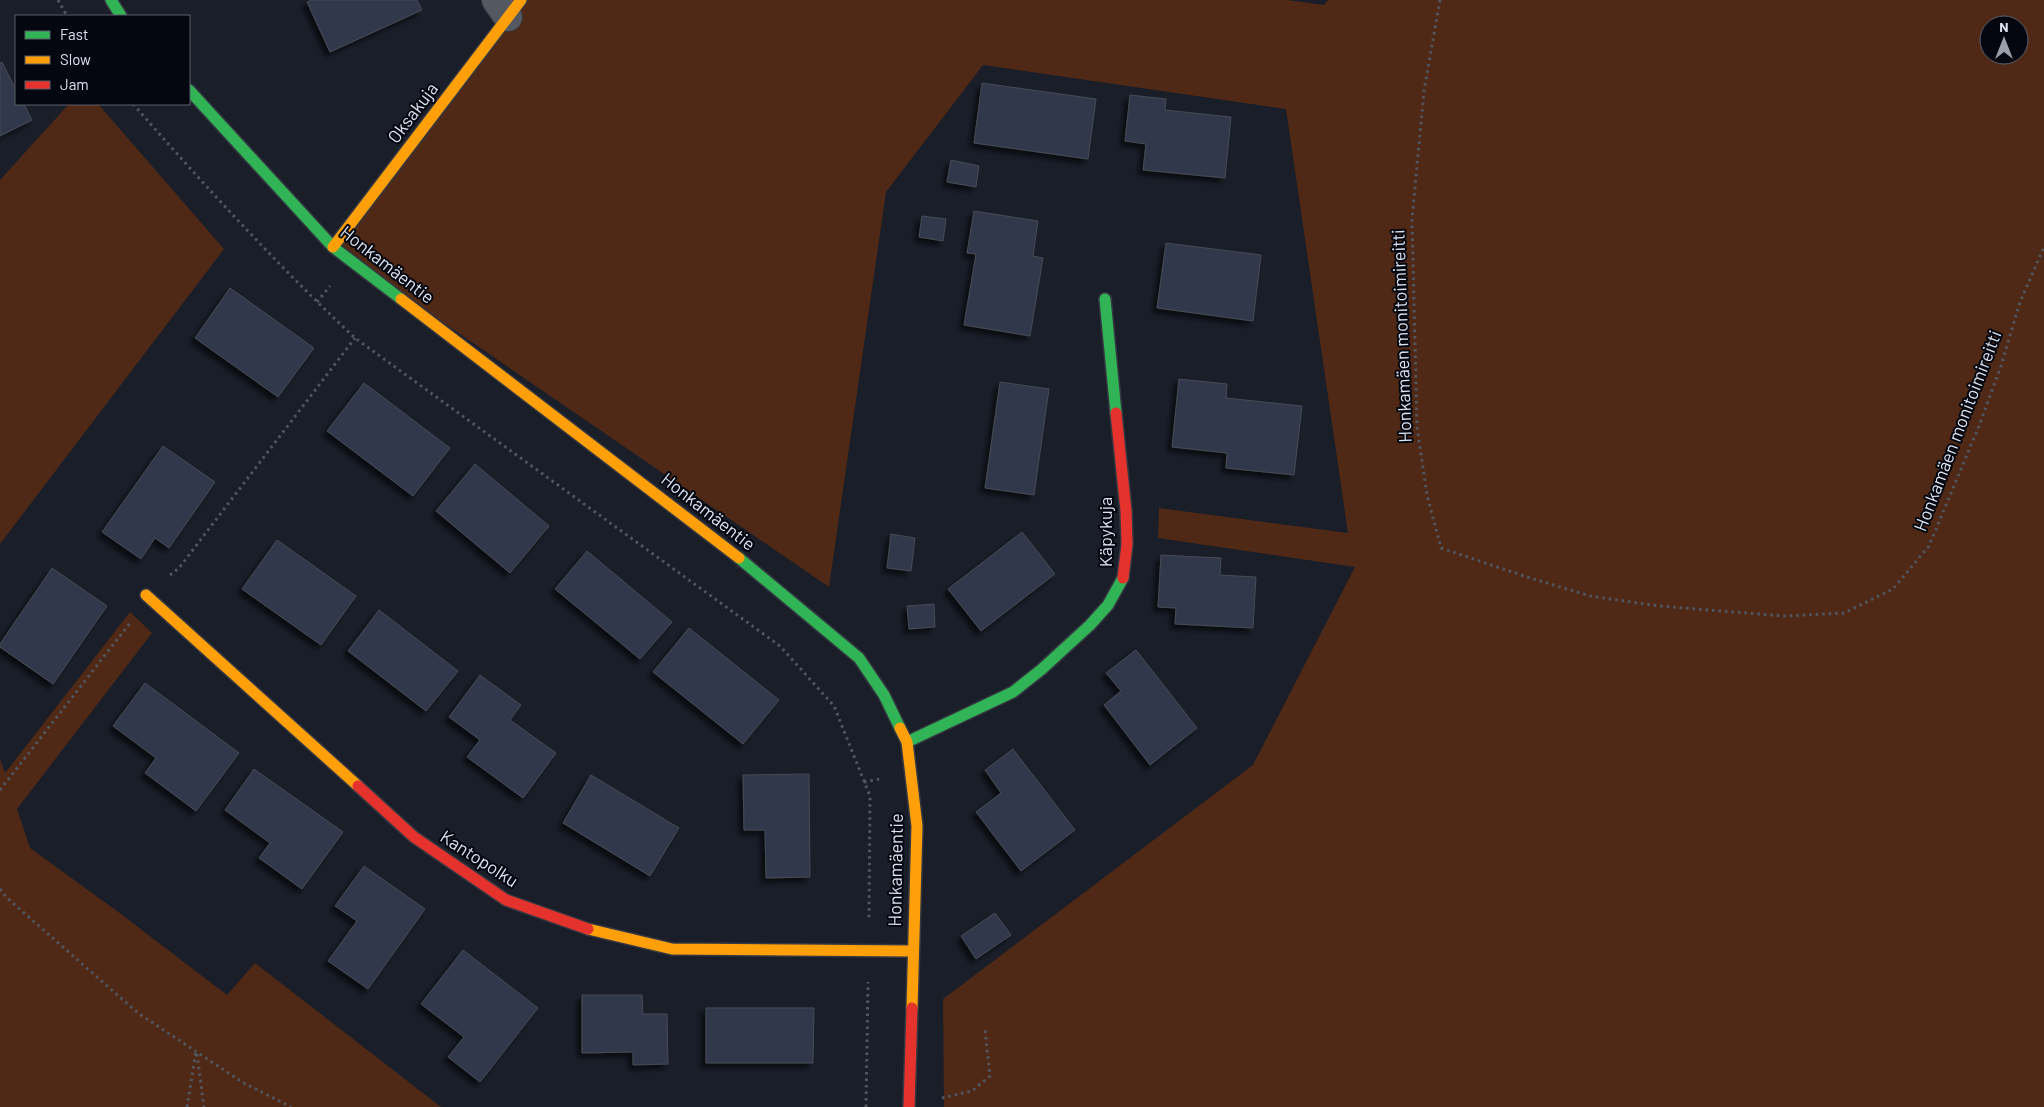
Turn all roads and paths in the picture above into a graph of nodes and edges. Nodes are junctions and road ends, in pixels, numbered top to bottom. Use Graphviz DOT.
graph roads {
  1 [pos="58,0"];
  2 [pos="111,0"];
  3 [pos="1440,0"];
  4 [pos="508,6"];
  5 [pos="67,15"];
  6 [pos="120,15"];
  7 [pos="190,91"];
  8 [pos="134,105"];
  9 [pos="333,247"];
  10 [pos="2044,247"];
  11 [pos="1105,299"];
  12 [pos="355,338"];
  13 [pos="146,595"];
  14 [pos="907,742"];
  15 [pos="0,790"];
  16 [pos="0,889"];
  17 [pos="868,949"];
  18 [pos="912,951"];
  19 [pos="985,1030"];
  20 [pos="196,1051"];
  21 [pos="909,1104"];
  22 [pos="187,1107"];
  23 [pos="204,1107"];
  24 [pos="291,1107"];
  25 [pos="866,1107"];
  1 -- 5 [label="path"];
  2 -- 6 [label="street"];
  3 -- 10 [label="path, Honkamäen monitoimireitti"];
  4 -- 9 [label="street, Oksakuja"];
  7 -- 9 [label="street, Honkamäentie"];
  8 -- 12 [label="path"];
  9 -- 14 [label="street, Honkamäentie"];
  11 -- 14 [label="street, Käpykuja"];
  12 -- 13 [label="path"];
  12 -- 17 [label="path"];
  13 -- 15 [label="path"];
  13 -- 17 [label="street, Kantopolku"];
  14 -- 18 [label="street, Honkamäentie"];
  16 -- 20 [label="path"];
  17 -- 18 [label="street, Kantopolku"];
  17 -- 25 [label="path"];
  18 -- 21 [label="street, Honkamäentie"];
  19 -- 21 [label="path"];
  20 -- 22 [label="path"];
  20 -- 23 [label="path"];
  20 -- 24 [label="path"];
}
